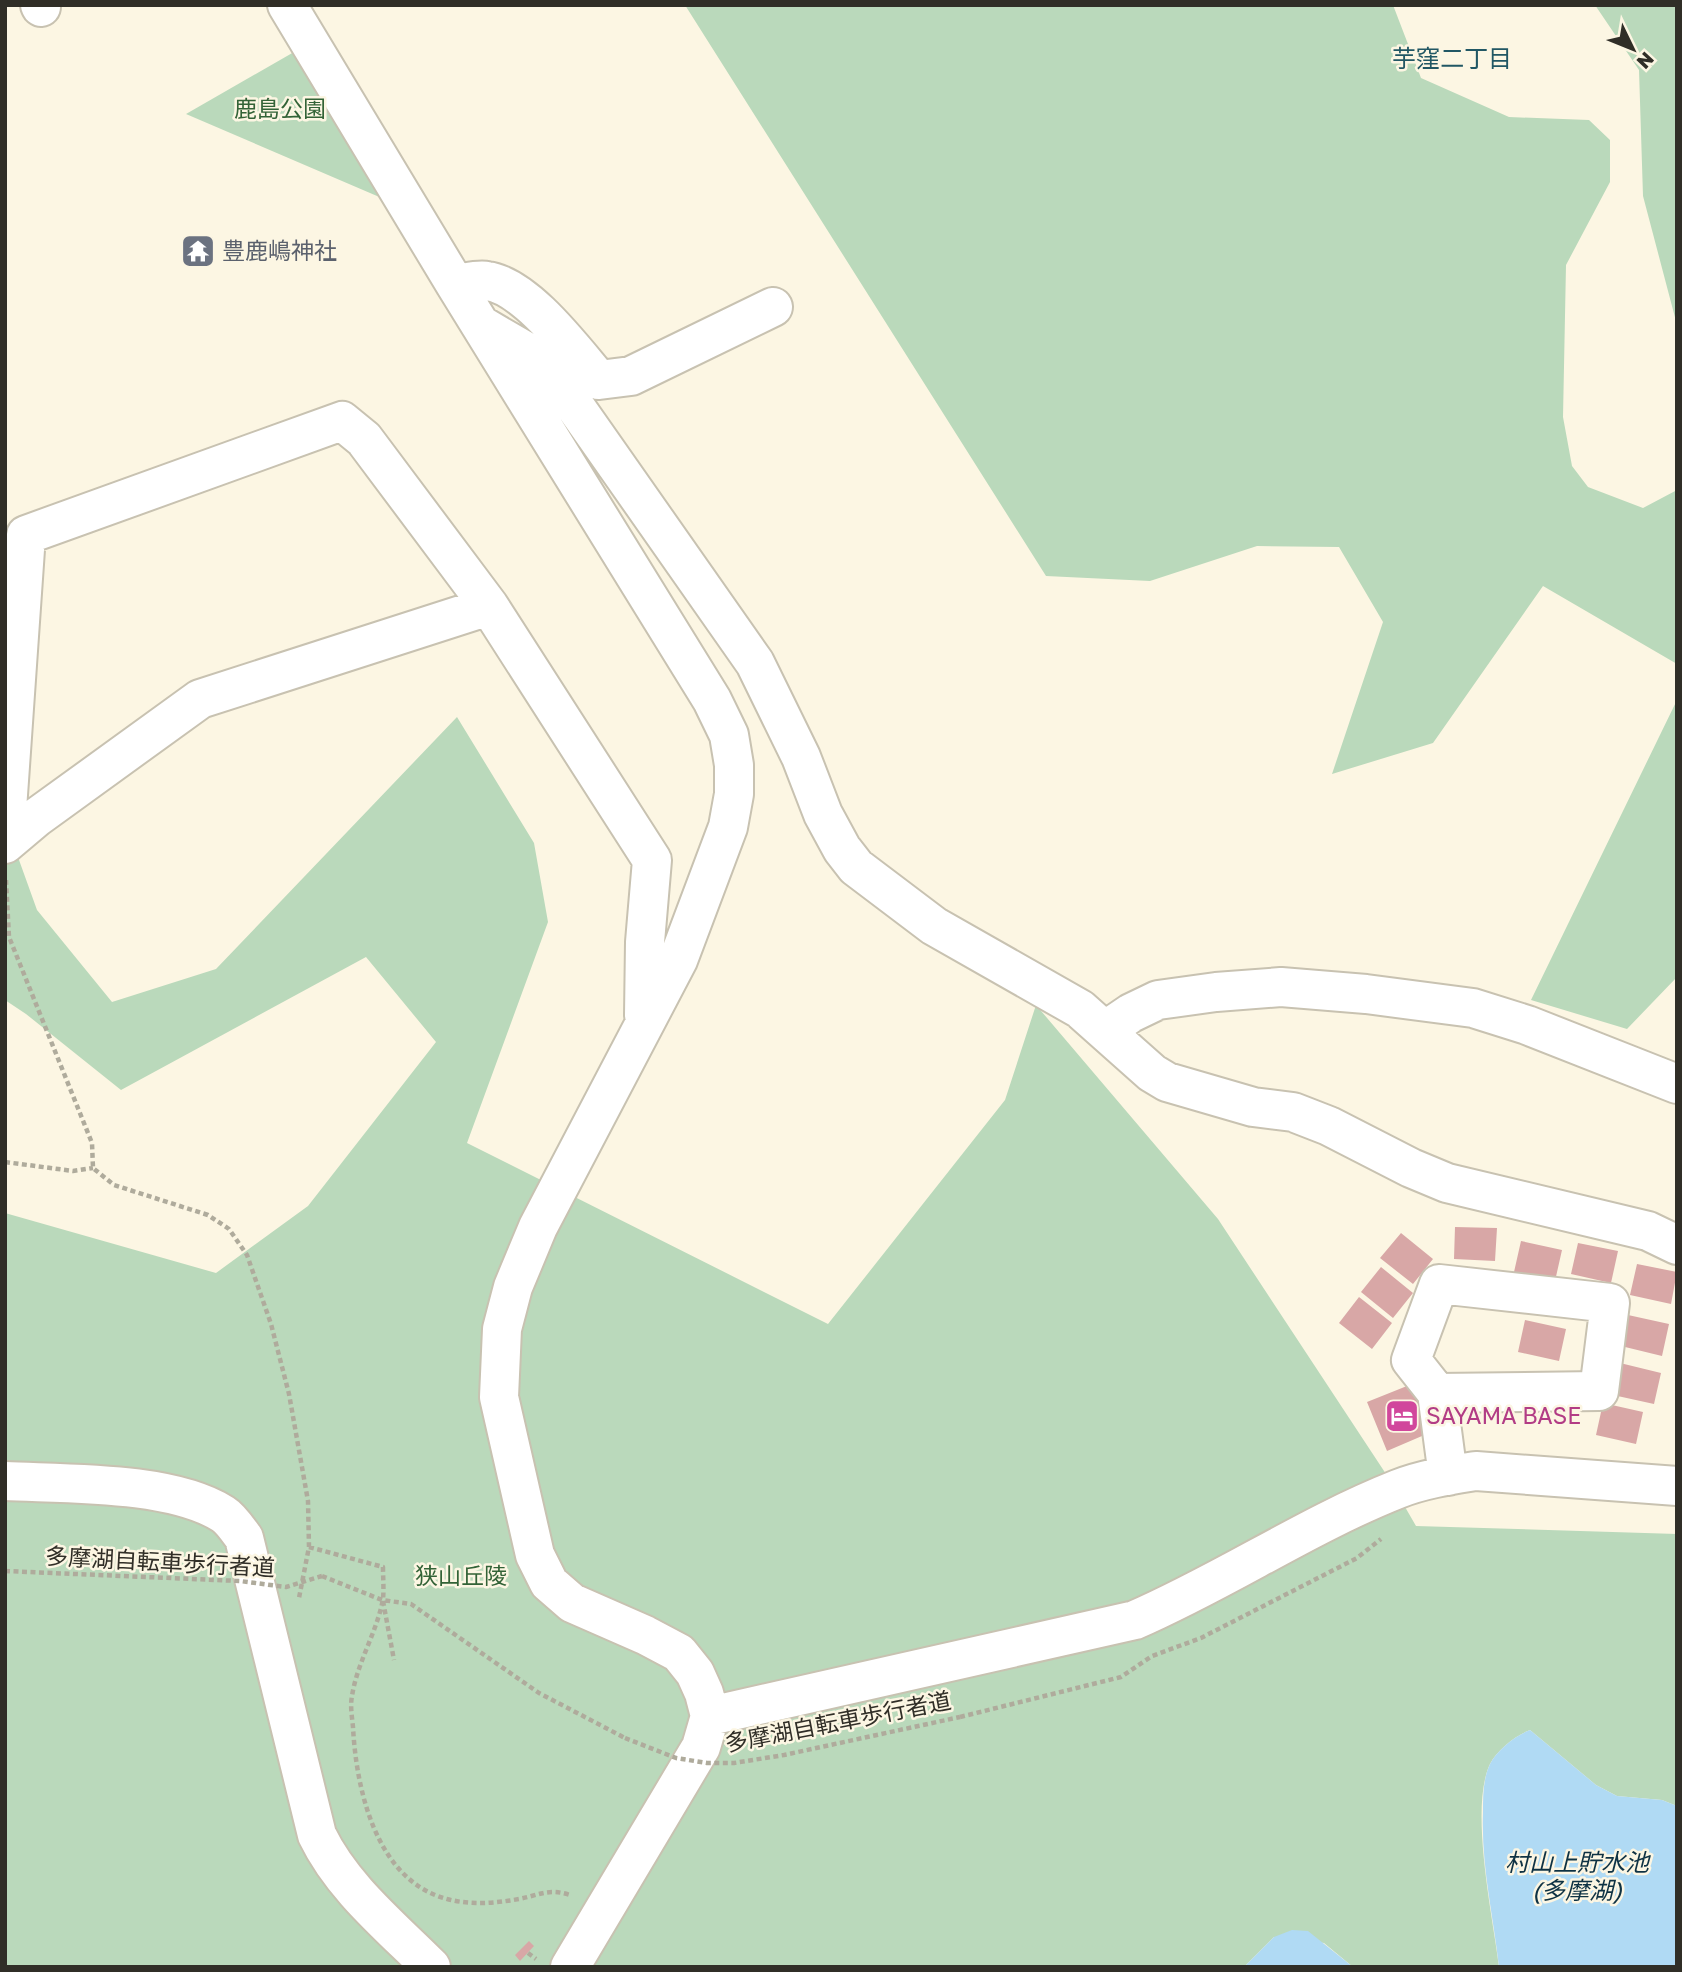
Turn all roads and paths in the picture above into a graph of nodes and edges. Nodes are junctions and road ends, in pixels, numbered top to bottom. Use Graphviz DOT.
graph roads {
  1 [pos="287,5"];
  2 [pos="455,284"];
  3 [pos="773,307"];
  4 [pos="479,324"];
  5 [pos="489,606"];
  6 [pos="5,838"];
  7 [pos="5,844"];
  8 [pos="6,868"];
  9 [pos="644,1020"];
  10 [pos="1106,1030"];
  11 [pos="1677,1084"];
  12 [pos="5,1162"];
  13 [pos="93,1168"];
  14 [pos="1677,1245"];
  15 [pos="1437,1393"];
  16 [pos="1447,1476"];
  17 [pos="5,1481"];
  18 [pos="1677,1486"];
  19 [pos="1383,1537"];
  20 [pos="221,1568"];
  21 [pos="5,1571"];
  22 [pos="228,1593"];
  23 [pos="383,1600"];
  24 [pos="1140,1656"];
  25 [pos="1152,1656"];
  26 [pos="394,1660"];
  27 [pos="710,1716"];
  28 [pos="728,1753"];
  29 [pos="714,1773"];
  30 [pos="570,1903"];
  31 [pos="549,1965"];
  32 [pos="430,1967"];
  1 -- 2 [label="street"];
  2 -- 3 [label="street"];
  2 -- 4 [label="street"];
  4 -- 9 [label="street"];
  4 -- 10 [label="street"];
  5 -- 6 [label="street"];
  5 -- 7 [label="street"];
  5 -- 9 [label="street"];
  8 -- 13 [label="path"];
  9 -- 27 [label="street"];
  10 -- 11 [label="street"];
  10 -- 14 [label="street"];
  12 -- 13 [label="path"];
  13 -- 23 [label="path"];
  15 -- 15 [label="street"];
  15 -- 16 [label="street"];
  16 -- 18 [label="street"];
  16 -- 27 [label="street"];
  17 -- 32 [label="street"];
  19 -- 25 [label="path, 多摩湖自転車歩行者道"];
  20 -- 22 [label="path"];
  21 -- 23 [label="path, 多摩湖自転車歩行者道, bridge"];
  23 -- 25 [label="path, 多摩湖自転車歩行者道, bridge"];
  23 -- 26 [label="path"];
  23 -- 30 [label="path"];
  24 -- 25 [label="path"];
  27 -- 31 [label="street"];
  28 -- 29 [label="path"];
}
